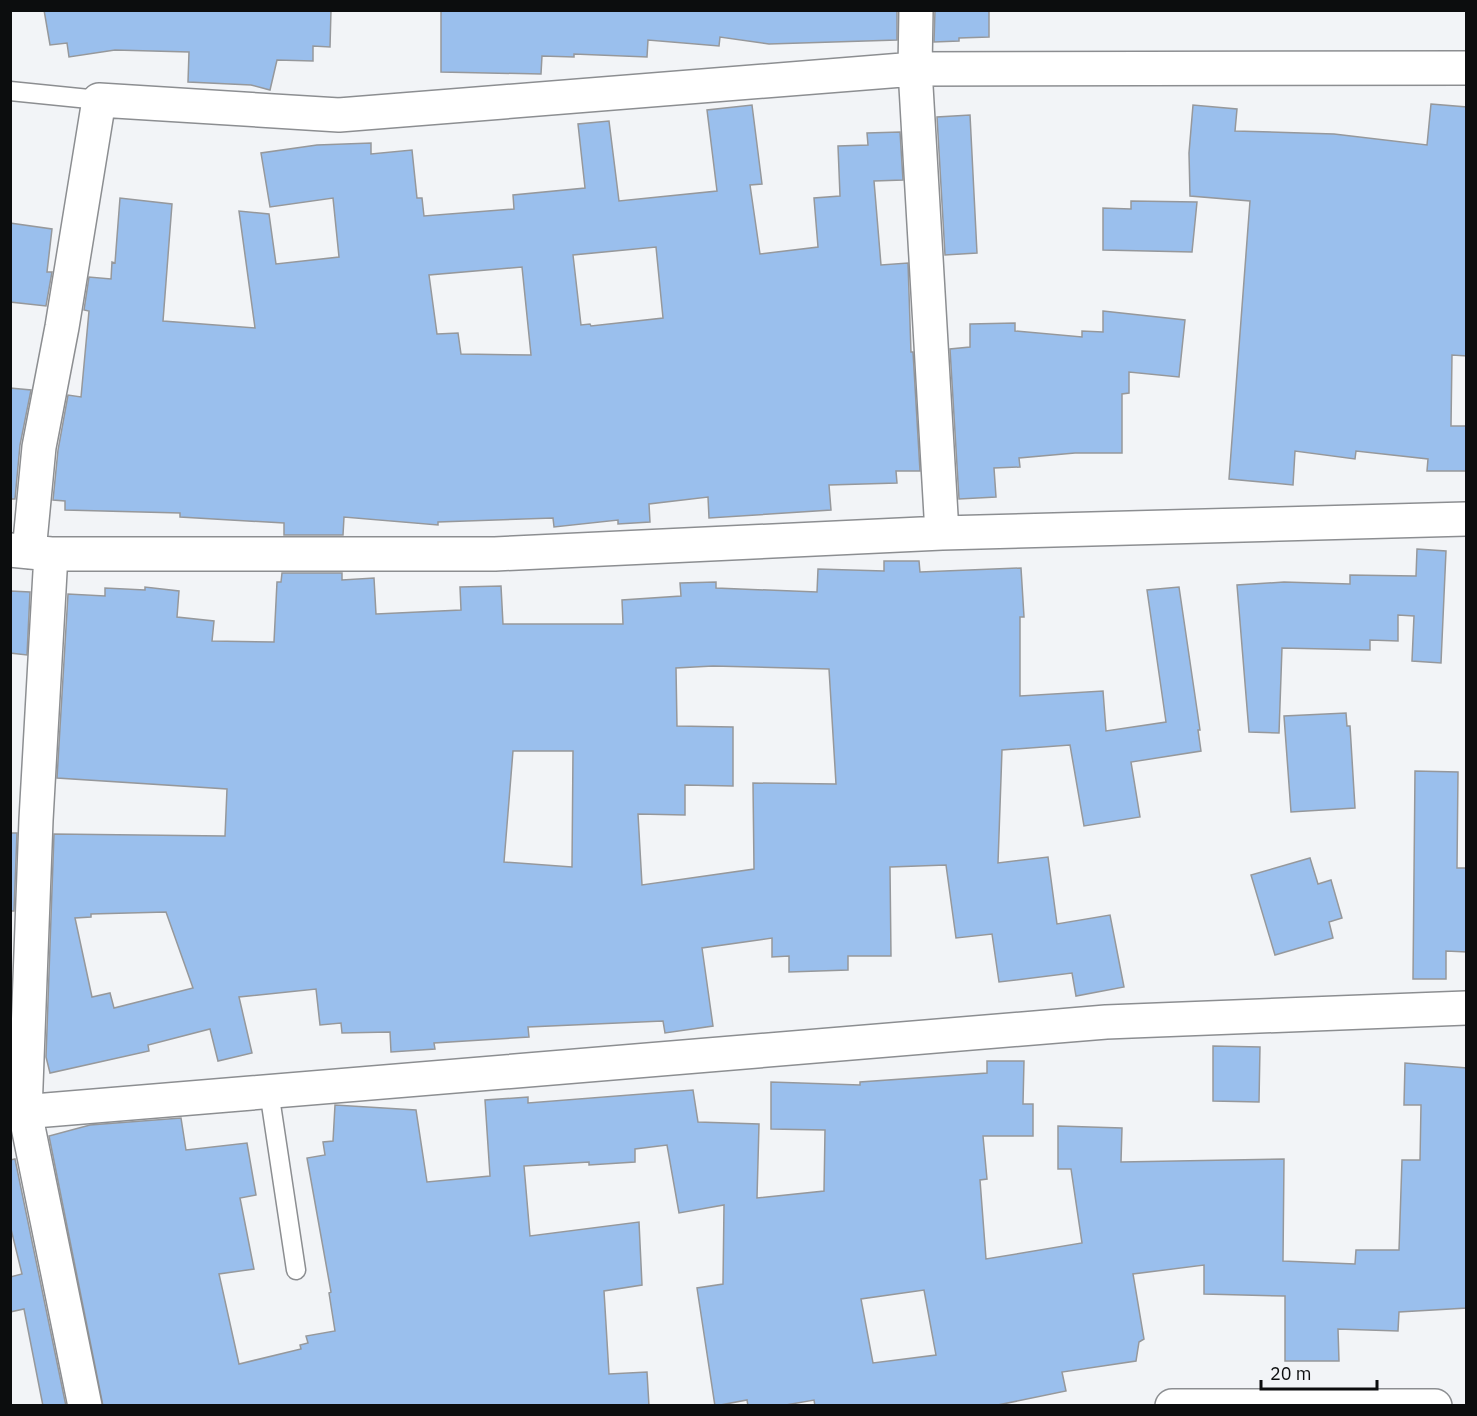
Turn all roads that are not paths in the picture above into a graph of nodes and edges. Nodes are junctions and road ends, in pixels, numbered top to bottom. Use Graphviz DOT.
graph roads {
  1 [pos="916,10"];
  2 [pos="1467,68"];
  3 [pos="915,69"];
  4 [pos="10,91"];
  5 [pos="99,100"];
  6 [pos="1467,519"];
  7 [pos="942,533"];
  8 [pos="30,552"];
  9 [pos="1467,1008"];
  10 [pos="269,1091"];
  11 [pos="18,1113"];
  12 [pos="296,1270"];
  13 [pos="85,1406"];
  14 [pos="1172,1406"];
  15 [pos="1435,1406"];
  1 -- 3 [label="street"];
  2 -- 3 [label="street"];
  3 -- 5 [label="street"];
  3 -- 7 [label="street"];
  4 -- 5 [label="lane"];
  5 -- 8 [label="street"];
  6 -- 7 [label="street"];
  7 -- 8 [label="street"];
  8 -- 11 [label="street"];
  9 -- 10 [label="street"];
  10 -- 11 [label="street"];
  10 -- 12 [label="lane"];
  11 -- 13 [label="street"];
  14 -- 15 [label="street"];
}
